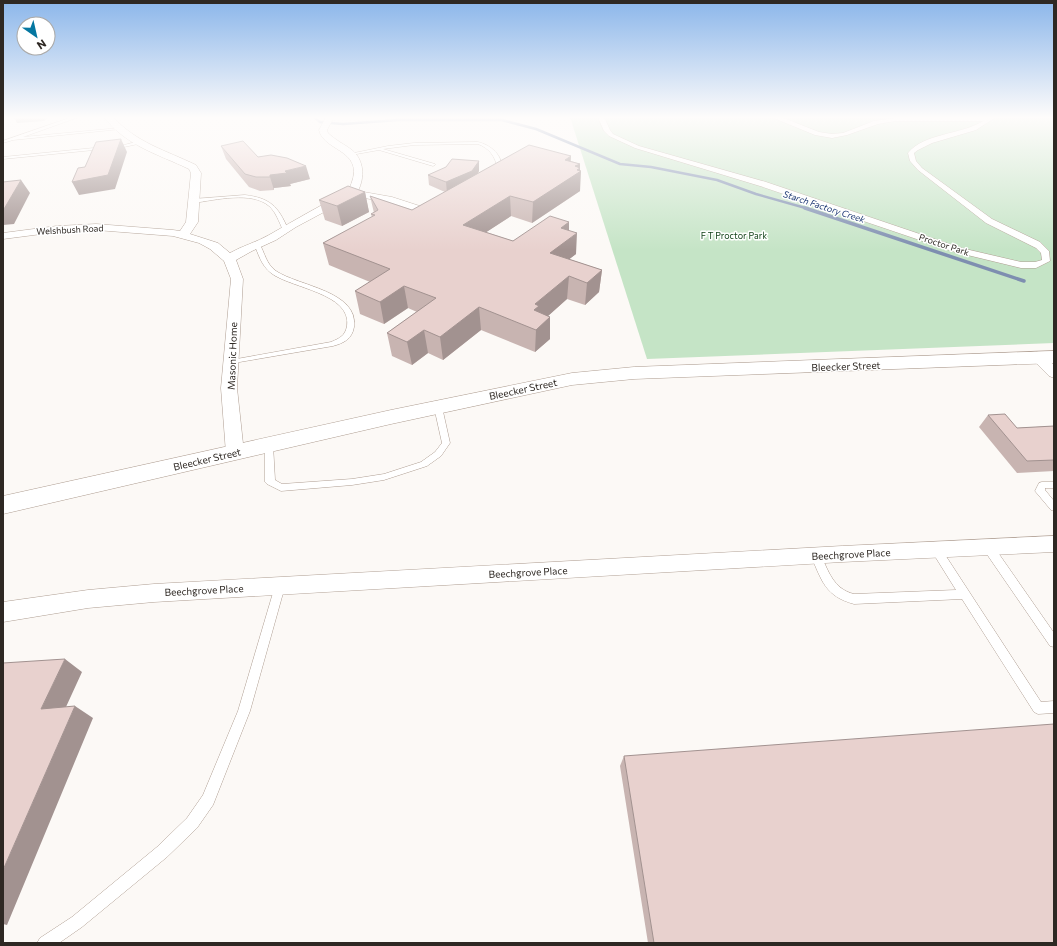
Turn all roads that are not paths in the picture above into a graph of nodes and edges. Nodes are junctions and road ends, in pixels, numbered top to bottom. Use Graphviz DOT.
graph roads {
  1 [pos="179,161"];
  2 [pos="354,161"];
  3 [pos="419,161"];
  4 [pos="498,161"];
  5 [pos="685,161"];
  6 [pos="913,161"];
  7 [pos="432,165"];
  8 [pos="490,176"];
  9 [pos="352,193"];
  10 [pos="194,201"];
  11 [pos="425,209"];
  12 [pos="285,229"];
  13 [pos="3,236"];
  14 [pos="184,236"];
  15 [pos="257,244"];
  16 [pos="229,259"];
  17 [pos="1045,357"];
  18 [pos="231,362"];
  19 [pos="1054,373"];
  20 [pos="438,407"];
  21 [pos="269,445"];
  22 [pos="235,453"];
  23 [pos="1054,485"];
  24 [pos="3,505"];
  25 [pos="1054,507"];
  26 [pos="1054,544"];
  27 [pos="988,547"];
  28 [pos="936,550"];
  29 [pos="816,556"];
  30 [pos="280,586"];
  31 [pos="965,594"];
  32 [pos="3,612"];
  33 [pos="1054,642"];
  34 [pos="1054,707"];
  35 [pos="45,943"];
  1 -- 10 [label="street"];
  2 -- 9 [label="street"];
  3 -- 7 [label="lane"];
  4 -- 8 [label="lane"];
  5 -- 6 [label="street, Proctor Park"];
  9 -- 11 [label="street"];
  9 -- 12 [label="street"];
  10 -- 12 [label="lane"];
  10 -- 14 [label="street"];
  12 -- 15 [label="street"];
  13 -- 14 [label="street, Welshbush Road"];
  14 -- 16 [label="street, Masonic Home"];
  15 -- 16 [label="street"];
  15 -- 18 [label="lane"];
  16 -- 18 [label="street, Masonic Home"];
  17 -- 19 [label="street"];
  17 -- 20 [label="street, Bleecker Street"];
  18 -- 22 [label="street, Masonic Home"];
  20 -- 21 [label="street, Bleecker Street"];
  20 -- 21 [label="lane"];
  21 -- 22 [label="street, Bleecker Street"];
  22 -- 24 [label="street, Bleecker Street"];
  23 -- 25 [label="lane"];
  26 -- 27 [label="street, Beechgrove Place"];
  27 -- 28 [label="street, Beechgrove Place"];
  27 -- 33 [label="lane"];
  28 -- 29 [label="street, Beechgrove Place"];
  28 -- 31 [label="lane"];
  29 -- 30 [label="street, Beechgrove Place"];
  29 -- 31 [label="lane"];
  30 -- 32 [label="street, Beechgrove Place"];
  30 -- 35 [label="lane"];
  31 -- 34 [label="lane"];
}
